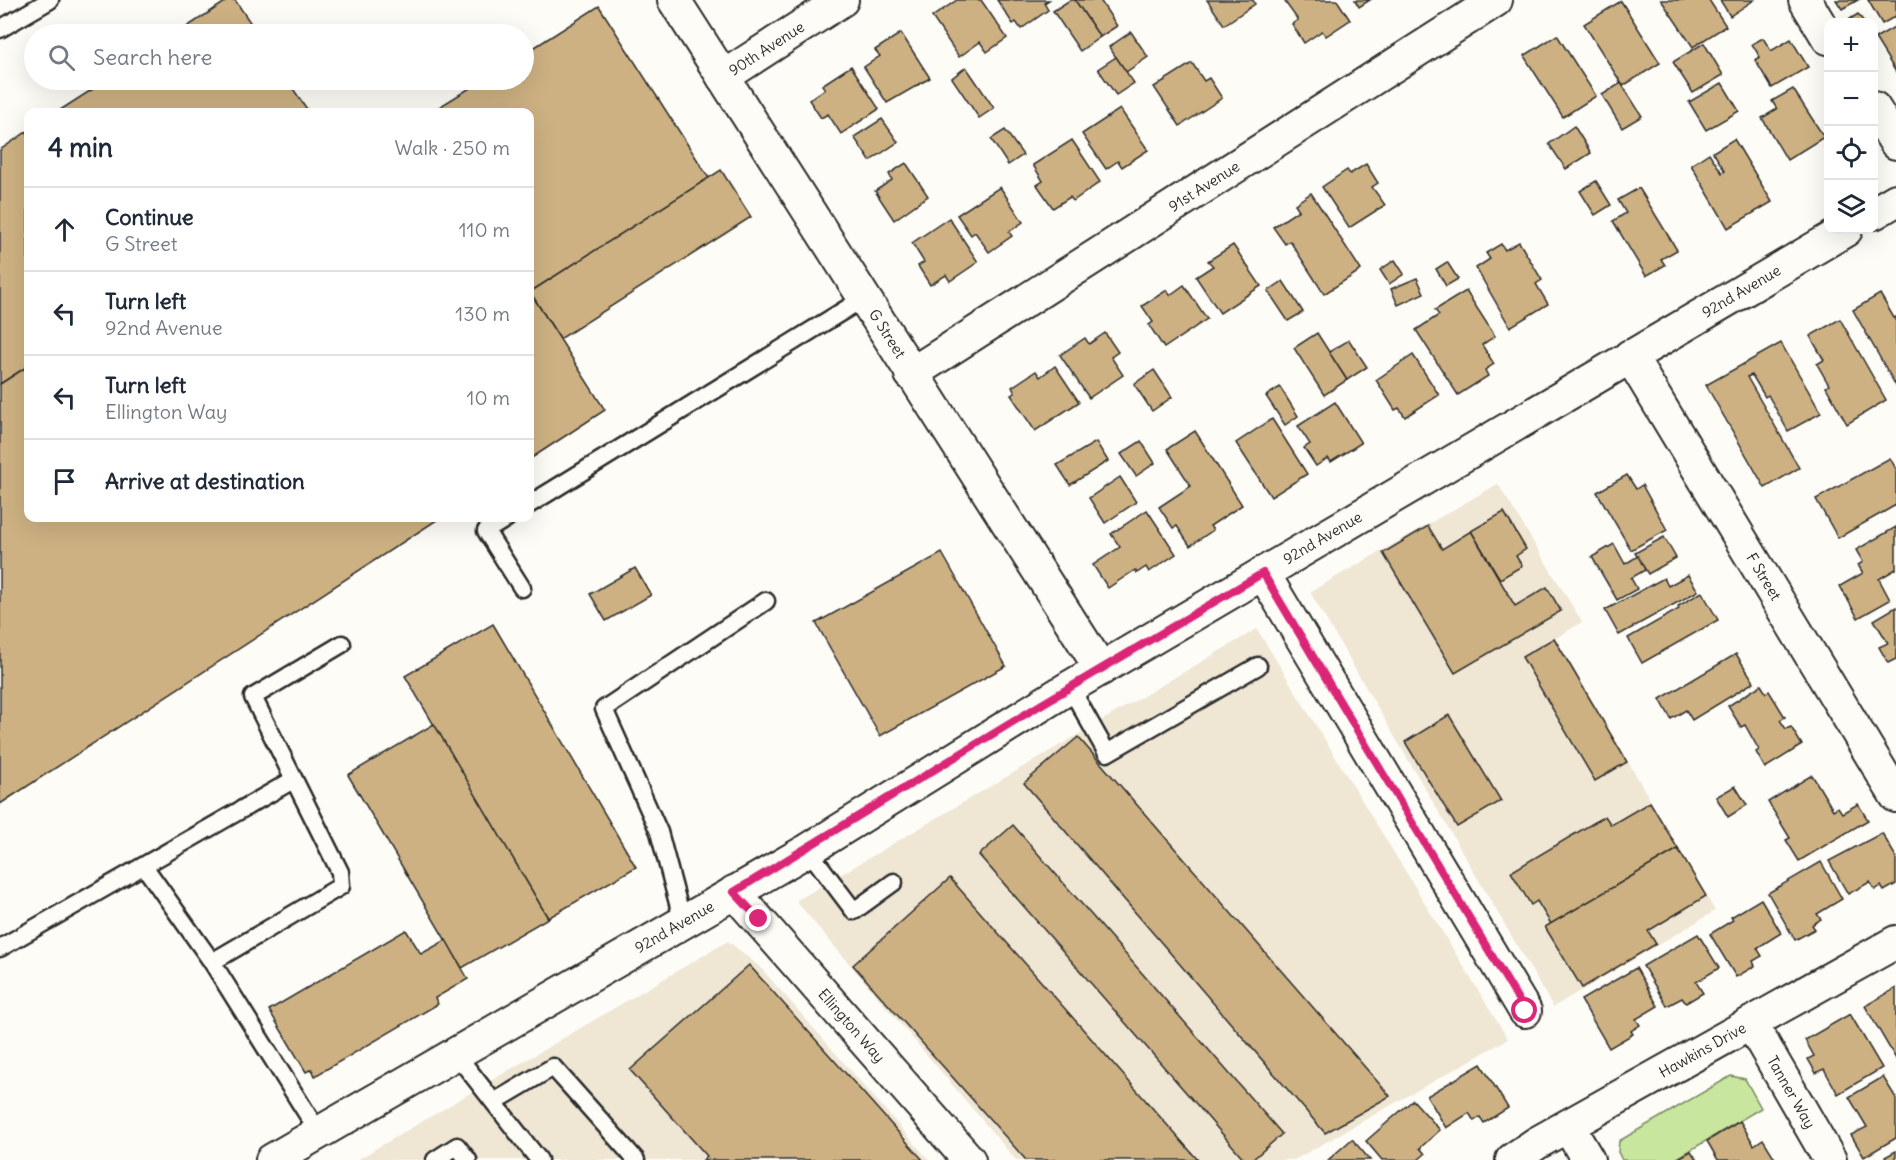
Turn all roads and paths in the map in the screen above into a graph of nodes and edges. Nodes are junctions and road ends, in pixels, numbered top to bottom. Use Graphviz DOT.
graph roads {
  1 [pos="50,0"];
  2 [pos="674,0"];
  3 [pos="842,0"];
  4 [pos="1496,0"];
  5 [pos="1805,0"];
  6 [pos="0,29"];
  7 [pos="1824,31"];
  8 [pos="723,77"];
  9 [pos="1878,114"];
  10 [pos="1896,143"];
  11 [pos="1896,200"];
  12 [pos="1878,211"];
  13 [pos="1839,234"];
  14 [pos="864,298"];
  15 [pos="1630,356"];
  16 [pos="911,374"];
  17 [pos="534,502"];
  18 [pos="501,522"];
  19 [pos="1263,573"];
  20 [pos="522,588"];
  21 [pos="766,601"];
  22 [pos="342,644"];
  23 [pos="1258,666"];
  24 [pos="1101,669"];
  25 [pos="1070,687"];
  26 [pos="293,780"];
  27 [pos="1896,796"];
  28 [pos="808,850"];
  29 [pos="144,866"];
  30 [pos="894,882"];
  31 [pos="734,892"];
  32 [pos="683,922"];
  33 [pos="1896,942"];
  34 [pos="0,948"];
  35 [pos="212,962"];
  36 [pos="1525,1011"];
  37 [pos="1751,1023"];
  38 [pos="456,1054"];
  39 [pos="494,1102"];
  40 [pos="1568,1125"];
  41 [pos="319,1133"];
  42 [pos="272,1160"];
  43 [pos="435,1160"];
  44 [pos="468,1160"];
  45 [pos="539,1160"];
  46 [pos="636,1160"];
  47 [pos="969,1160"];
  48 [pos="1512,1160"];
  49 [pos="1588,1160"];
  50 [pos="1830,1160"];
  1 -- 6 [label="lane"];
  2 -- 8 [label="street, G Street"];
  3 -- 8 [label="street, 90th Avenue"];
  4 -- 16 [label="street, 91st Avenue"];
  5 -- 7 [label="street"];
  8 -- 14 [label="street, G Street"];
  9 -- 10 [label="street"];
  11 -- 12 [label="street"];
  13 -- 15 [label="street, 92nd Avenue"];
  14 -- 16 [label="street, G Street"];
  14 -- 17 [label="lane"];
  15 -- 19 [label="street, 92nd Avenue"];
  15 -- 27 [label="street, F Street"];
  16 -- 24 [label="street, G Street"];
  18 -- 20 [label="lane"];
  19 -- 24 [label="street, 92nd Avenue"];
  19 -- 36 [label="street"];
  21 -- 32 [label="lane"];
  22 -- 26 [label="lane"];
  23 -- 25 [label="lane"];
  24 -- 25 [label="street, 92nd Avenue"];
  25 -- 28 [label="street, 92nd Avenue"];
  26 -- 29 [label="lane"];
  26 -- 35 [label="lane"];
  28 -- 30 [label="lane"];
  28 -- 31 [label="street, 92nd Avenue"];
  29 -- 34 [label="lane"];
  29 -- 35 [label="lane"];
  31 -- 32 [label="street, 92nd Avenue"];
  31 -- 47 [label="street, Ellington Way"];
  32 -- 38 [label="street, 92nd Avenue"];
  33 -- 37 [label="street, Hawkins Drive"];
  35 -- 41 [label="lane"];
  37 -- 40 [label="street, Hawkins Drive"];
  37 -- 50 [label="street, Tanner Way"];
  38 -- 39 [label="lane"];
  38 -- 41 [label="street, 92nd Avenue"];
  39 -- 45 [label="lane"];
  39 -- 46 [label="lane"];
  40 -- 48 [label="street, Hawkins Drive"];
  40 -- 49 [label="street"];
  41 -- 42 [label="street, 92nd Avenue"];
  43 -- 44 [label="lane"];
}
